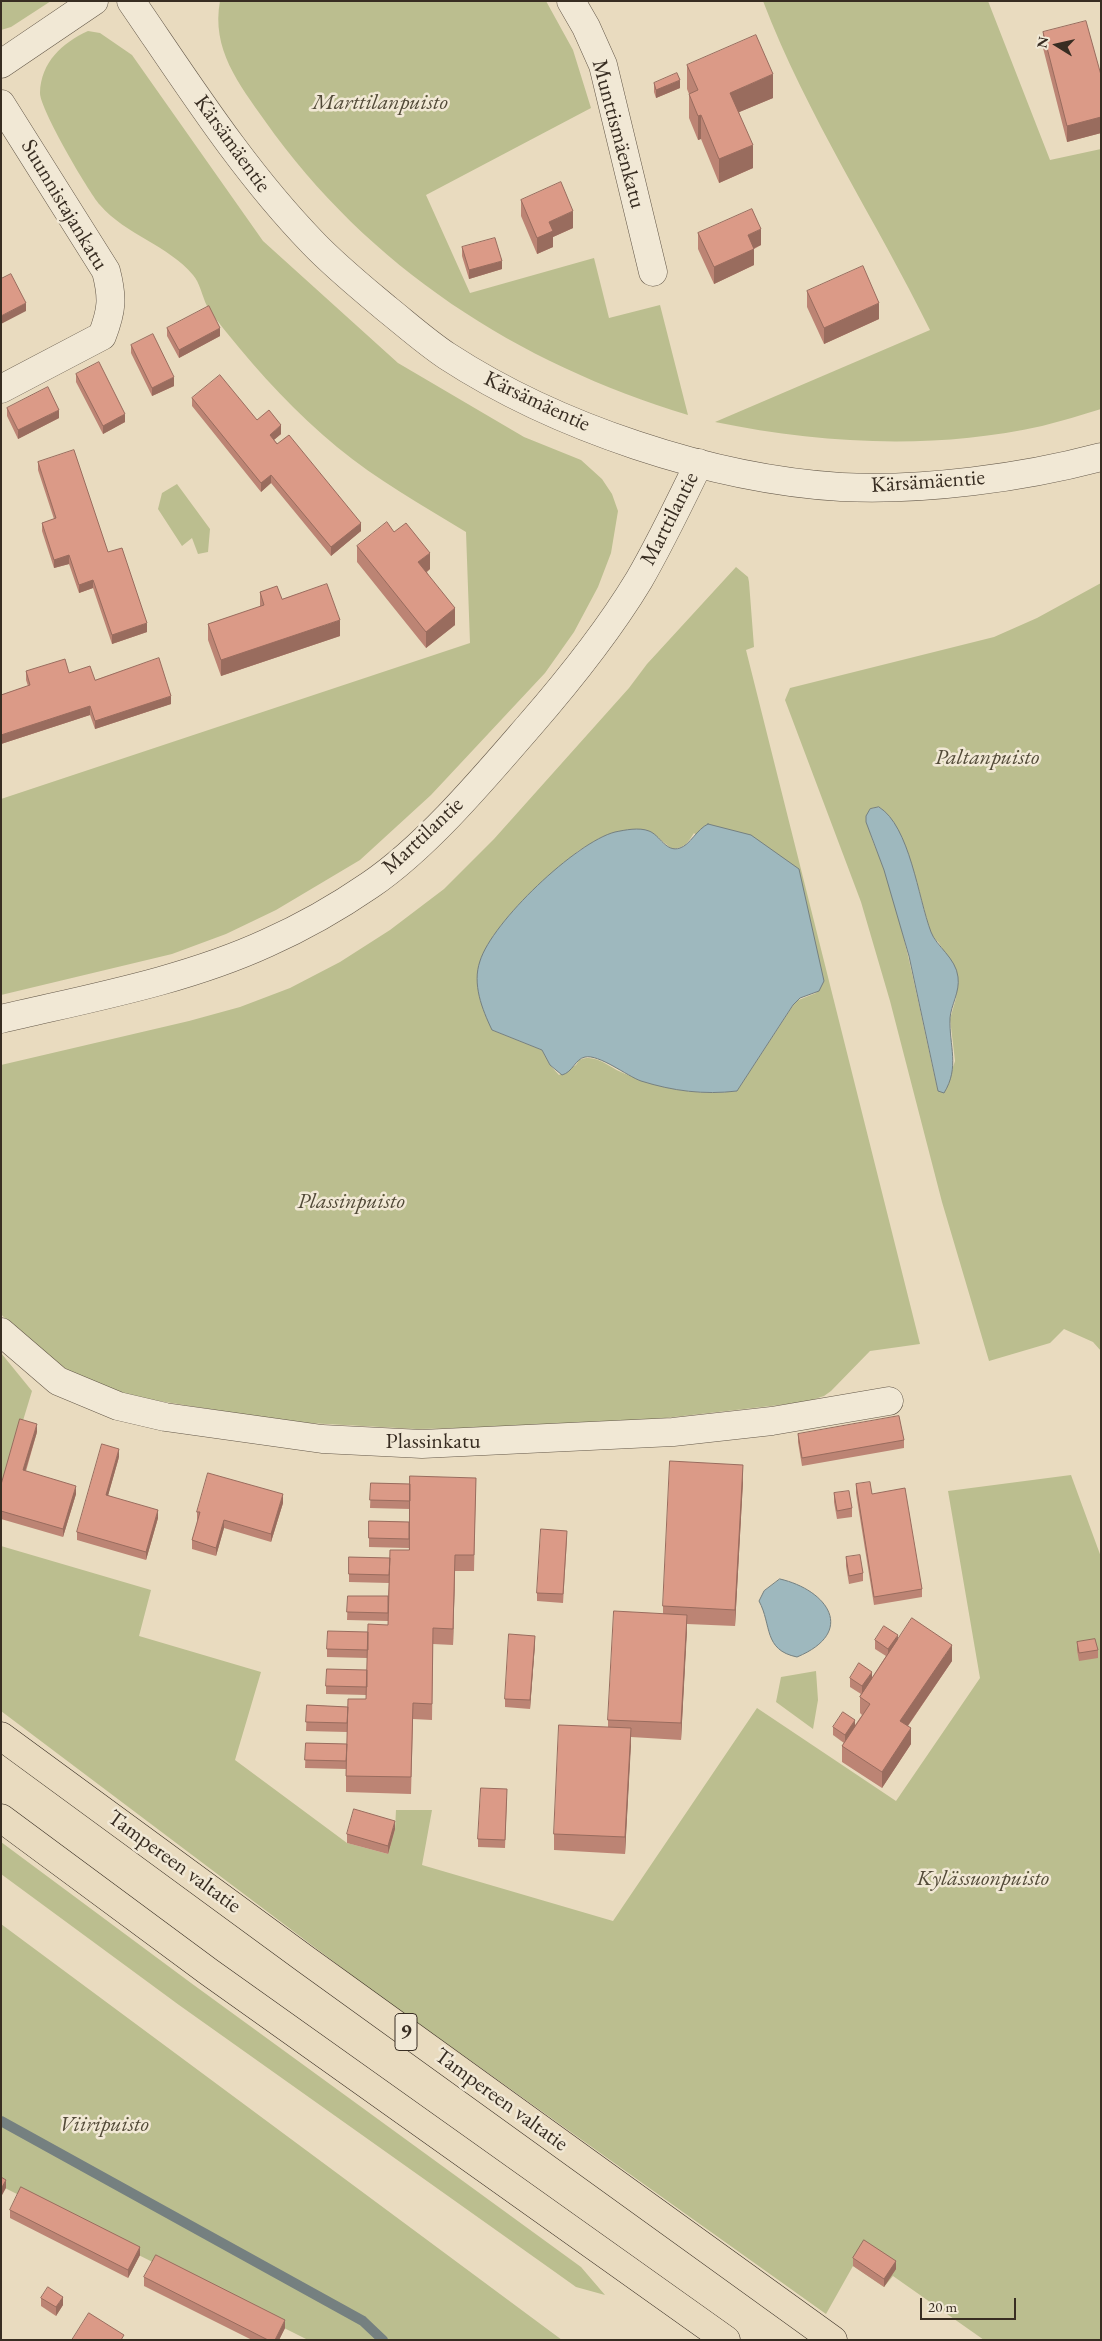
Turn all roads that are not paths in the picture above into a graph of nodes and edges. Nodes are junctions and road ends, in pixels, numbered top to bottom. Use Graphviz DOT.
graph roads {
  1 [pos="94,1"];
  2 [pos="131,1"];
  3 [pos="571,1"];
  4 [pos="1,64"];
  5 [pos="1,104"];
  6 [pos="653,272"];
  7 [pos="1,389"];
  8 [pos="1101,457"];
  9 [pos="699,463"];
  10 [pos="1,1019"];
  11 [pos="1,1332"];
  12 [pos="889,1401"];
  13 [pos="1,1736"];
  14 [pos="1,1818"];
  15 [pos="726,2340"];
  16 [pos="833,2340"];
  1 -- 4 [label="street"];
  2 -- 9 [label="street, Kärsämäentie"];
  3 -- 6 [label="street, Munttismäenkatu"];
  5 -- 7 [label="street, Suunnistajankatu"];
  8 -- 9 [label="street, Kärsämäentie"];
  9 -- 10 [label="street, Marttilantie"];
  11 -- 12 [label="street, Plassinkatu"];
  13 -- 16 [label="highway, Tampereen valtatie / 9"];
  14 -- 15 [label="highway"];
}
